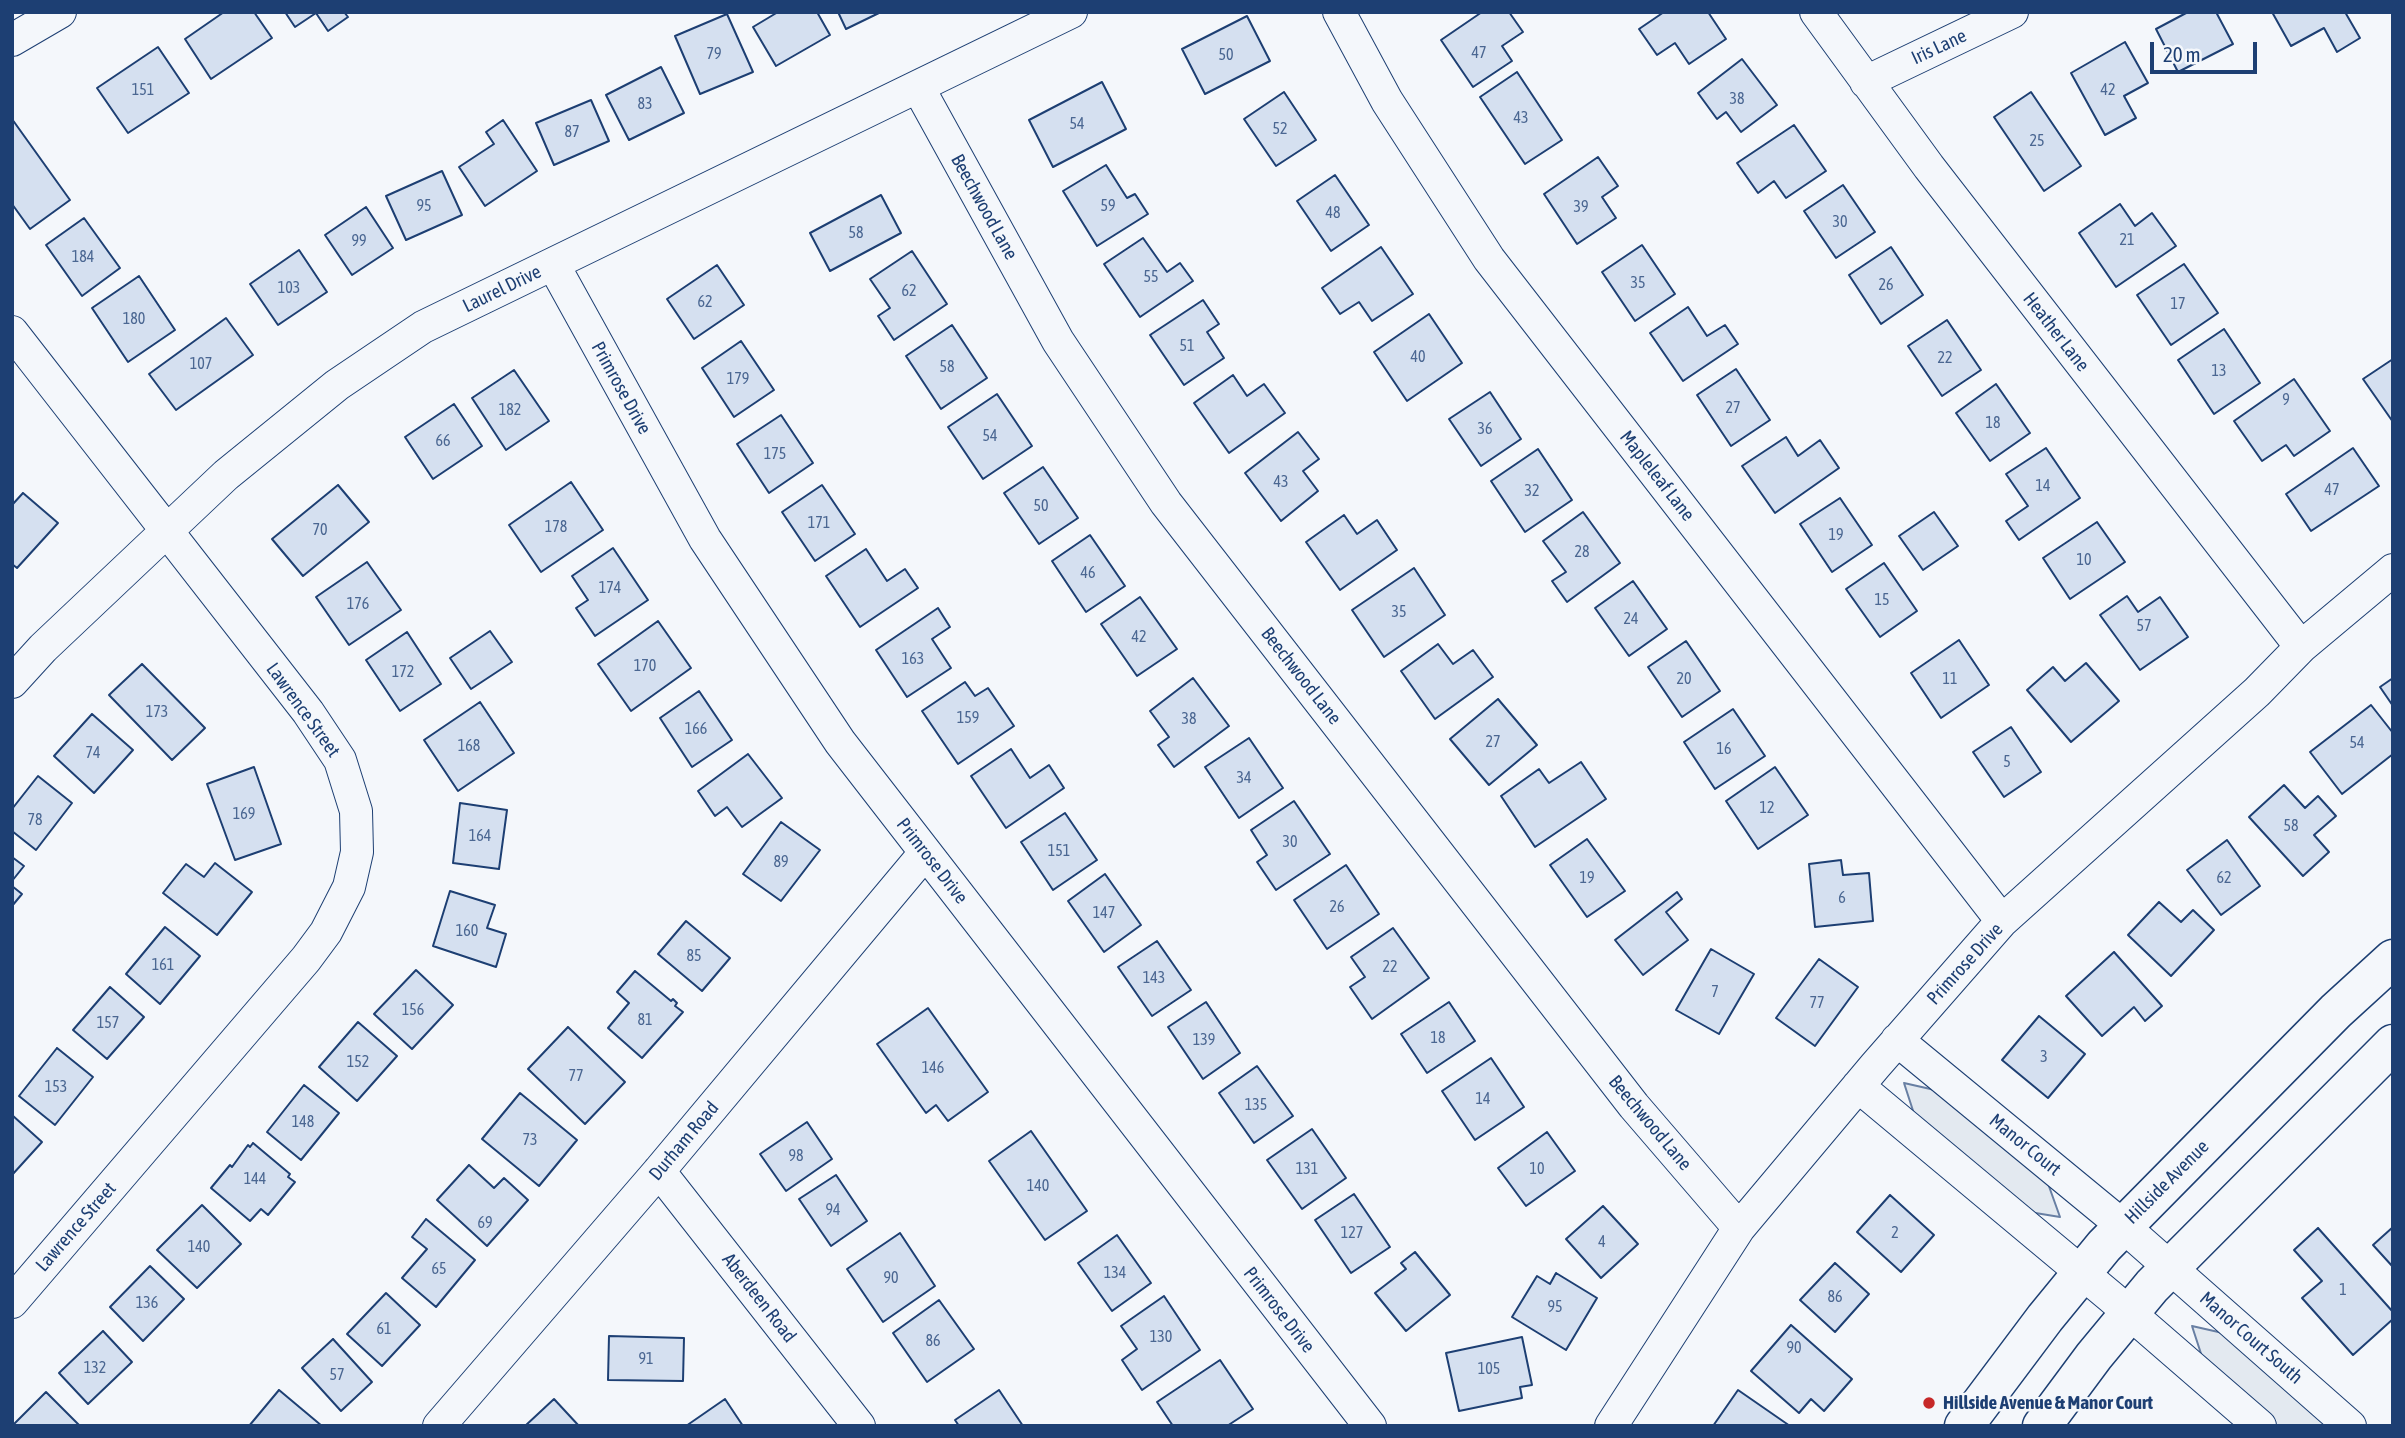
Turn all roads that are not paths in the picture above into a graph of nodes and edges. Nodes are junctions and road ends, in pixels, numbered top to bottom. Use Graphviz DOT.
graph roads {
  1 [pos="60,12"];
  2 [pos="1071,12"];
  3 [pos="1339,12"];
  4 [pos="1816,12"];
  5 [pos="2012,12"];
  6 [pos="12,40"];
  7 [pos="1866,82"];
  8 [pos="918,87"];
  9 [pos="553,264"];
  10 [pos="12,332"];
  11 [pos="165,532"];
  12 [pos="2393,570"];
  13 [pos="2301,648"];
  14 [pos="12,682"];
  15 [pos="925,853"];
  16 [pos="2002,921"];
  17 [pos="2393,959"];
  18 [pos="1898,1040"];
  19 [pos="2393,1044"];
  20 [pos="1858,1086"];
  21 [pos="659,1171"];
  22 [pos="2123,1226"];
  23 [pos="1739,1228"];
  24 [pos="2161,1259"];
  25 [pos="2082,1273"];
  26 [pos="12,1302"];
  27 [pos="2120,1305"];
  28 [pos="1367,1424"];
  29 [pos="439,1426"];
  30 [pos="859,1426"];
  31 [pos="1611,1426"];
  32 [pos="1964,1426"];
  33 [pos="2042,1426"];
  34 [pos="2260,1426"];
  35 [pos="2350,1426"];
  1 -- 6 [label="street"];
  2 -- 8 [label="street, Laurel Drive"];
  3 -- 16 [label="street, Mapleleaf Lane"];
  4 -- 7 [label="street, Heather Lane"];
  5 -- 7 [label="street, Iris Lane"];
  7 -- 13 [label="street, Heather Lane"];
  8 -- 9 [label="street, Laurel Drive"];
  8 -- 23 [label="street, Beechwood Lane"];
  9 -- 11 [label="street, Laurel Drive"];
  9 -- 15 [label="street, Primrose Drive"];
  10 -- 11 [label="street, Lawrence Street"];
  11 -- 14 [label="street, Laurel Drive"];
  11 -- 26 [label="street, Lawrence Street"];
  12 -- 13 [label="street, Primrose Drive"];
  13 -- 16 [label="street, Primrose Drive"];
  15 -- 21 [label="street, Durham Road"];
  15 -- 28 [label="street, Primrose Drive"];
  16 -- 18 [label="street, Primrose Drive"];
  17 -- 22 [label="main road, Hillside Avenue"];
  18 -- 20 [label="street, Primrose Drive"];
  18 -- 22 [label="street, Manor Court"];
  19 -- 24 [label="main road"];
  20 -- 23 [label="street, Primrose Drive"];
  20 -- 25 [label="street"];
  21 -- 29 [label="street, Durham Road"];
  21 -- 30 [label="street, Aberdeen Road"];
  22 -- 24 [label="street, Manor Court"];
  22 -- 25 [label="main road, Hillside Avenue"];
  23 -- 31 [label="street, Primrose Drive"];
  24 -- 27 [label="main road"];
  24 -- 35 [label="street, Manor Court South"];
  25 -- 27 [label="street"];
  25 -- 32 [label="main road, Hillside Avenue"];
  27 -- 33 [label="main road"];
  27 -- 34 [label="street"];
}
